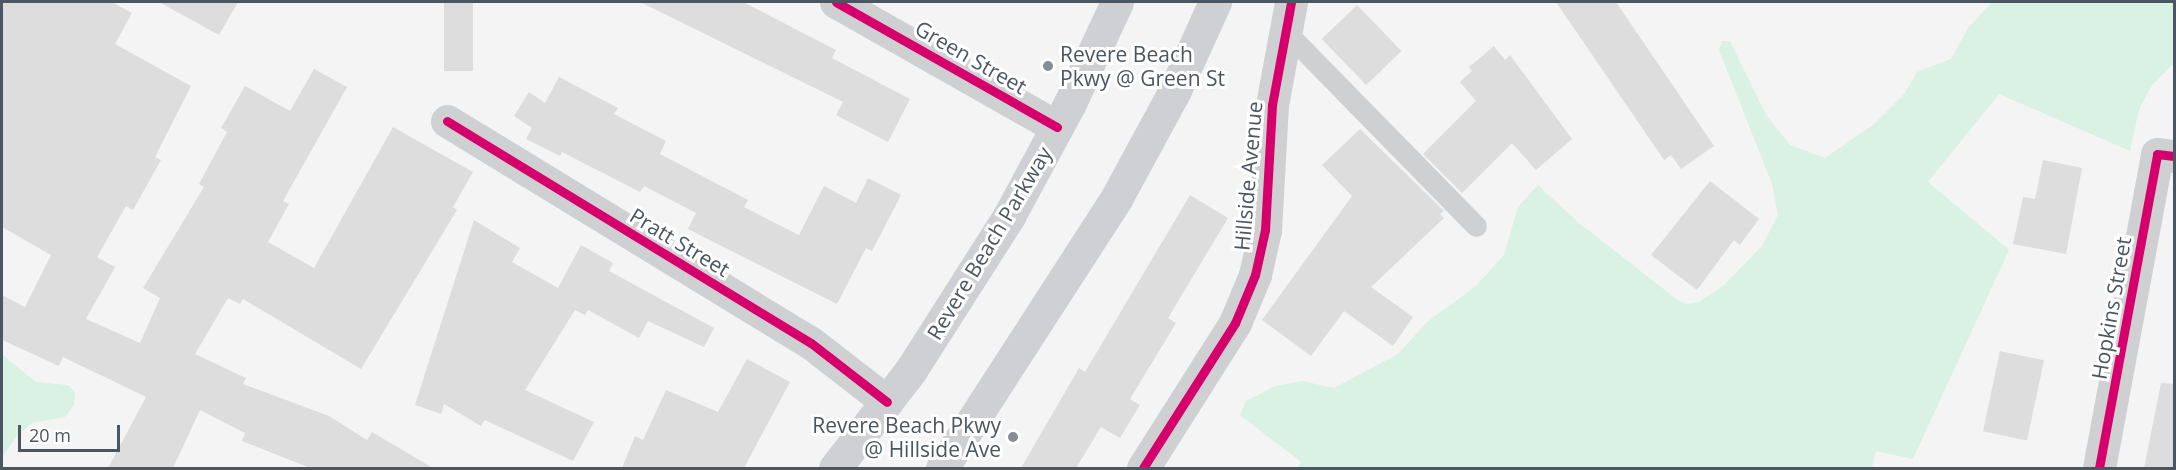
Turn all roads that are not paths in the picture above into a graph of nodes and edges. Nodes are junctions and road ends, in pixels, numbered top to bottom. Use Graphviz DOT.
graph roads {
  1 [pos="836,2"];
  2 [pos="1117,2"];
  3 [pos="1215,2"];
  4 [pos="1289,17"];
  5 [pos="447,122"];
  6 [pos="1057,127"];
  7 [pos="2166,155"];
  8 [pos="1476,226"];
  9 [pos="887,402"];
  10 [pos="836,468"];
  11 [pos="942,468"];
  12 [pos="1143,468"];
  13 [pos="2099,468"];
  1 -- 6 [label="street, Green Street"];
  2 -- 6 [label="main road, Revere Beach Parkway"];
  3 -- 11 [label="main road"];
  4 -- 8 [label="lane"];
  4 -- 12 [label="street, Hillside Avenue"];
  5 -- 9 [label="street, Pratt Street"];
  6 -- 9 [label="main road, Revere Beach Parkway"];
  7 -- 13 [label="street, Hopkins Street"];
  9 -- 10 [label="main road, Revere Beach Parkway"];
}
